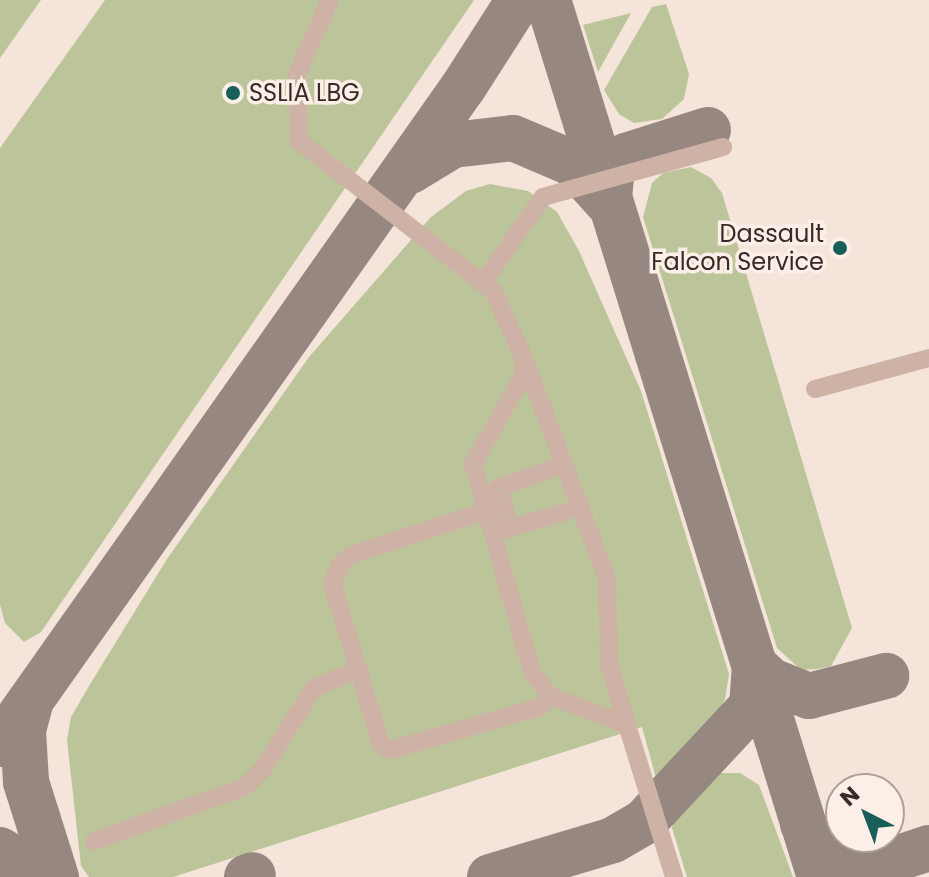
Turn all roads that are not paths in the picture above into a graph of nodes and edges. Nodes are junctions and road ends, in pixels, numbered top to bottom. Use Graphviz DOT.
graph roads {
  1 [pos="330,0"];
  2 [pos="723,147"];
  3 [pos="485,280"];
  4 [pos="523,356"];
  5 [pos="929,358"];
  6 [pos="815,389"];
  7 [pos="552,469"];
  8 [pos="483,512"];
  9 [pos="565,512"];
  10 [pos="511,528"];
  11 [pos="490,534"];
  12 [pos="359,669"];
  13 [pos="550,696"];
  14 [pos="627,725"];
  15 [pos="94,841"];
  16 [pos="674,877"];
  1 -- 3 [label="lane"];
  2 -- 3 [label="lane"];
  3 -- 4 [label="lane"];
  4 -- 8 [label="lane"];
  4 -- 14 [label="lane"];
  5 -- 6 [label="lane"];
  7 -- 10 [label="lane"];
  8 -- 11 [label="lane"];
  8 -- 12 [label="lane"];
  9 -- 10 [label="lane"];
  10 -- 11 [label="lane"];
  11 -- 13 [label="lane"];
  12 -- 13 [label="lane"];
  12 -- 15 [label="lane"];
  13 -- 14 [label="lane"];
  14 -- 16 [label="lane"];
}
